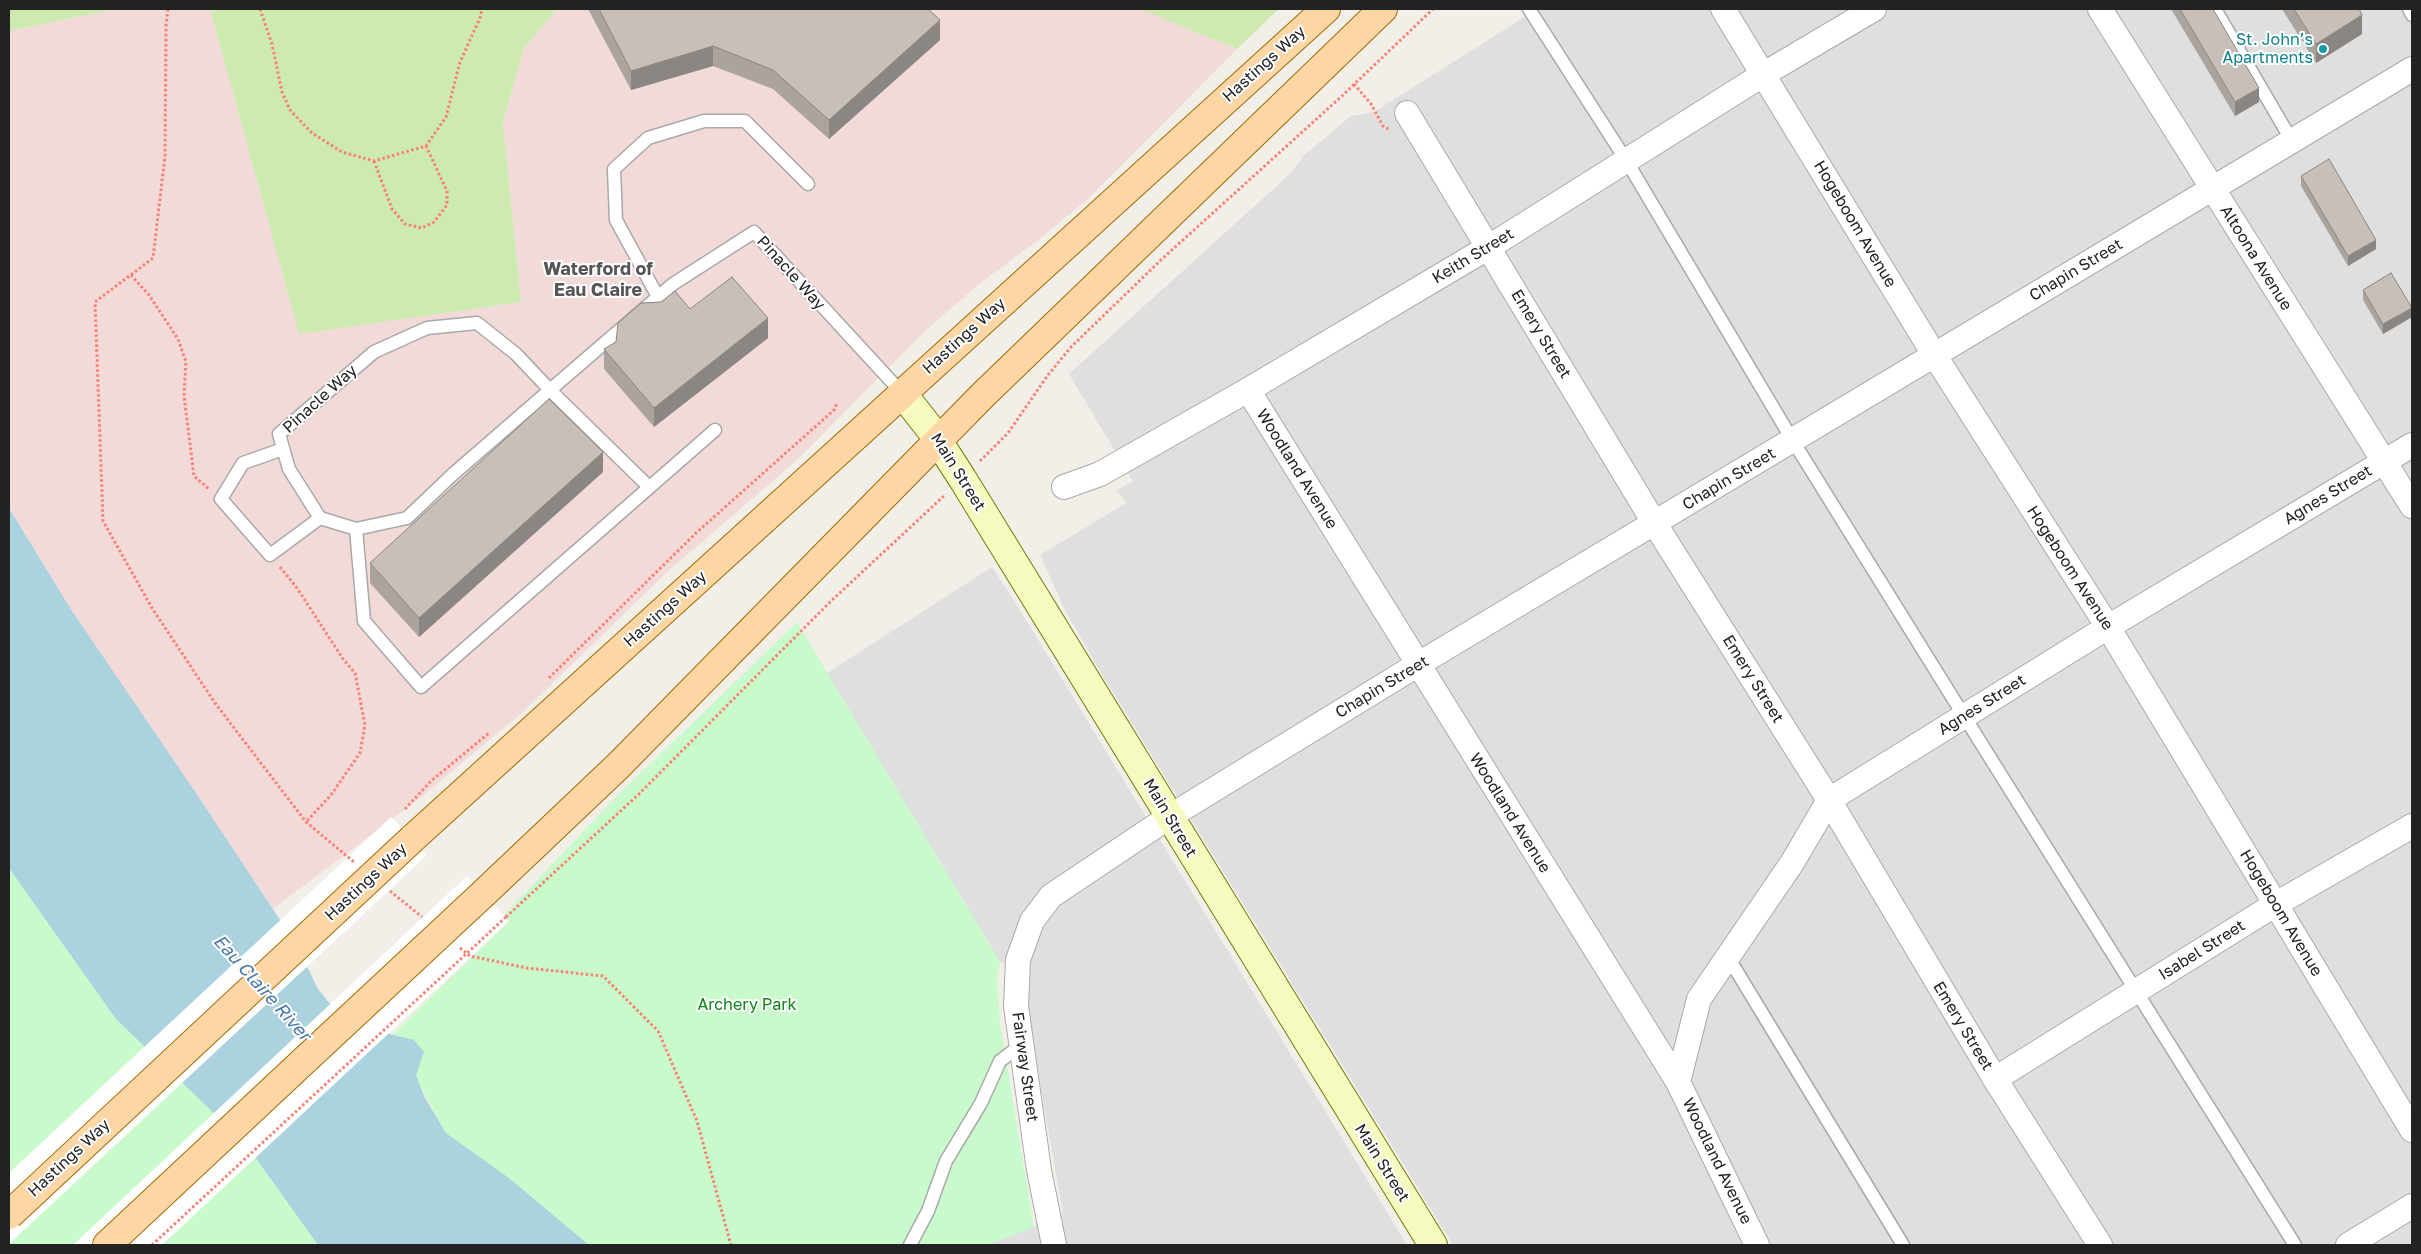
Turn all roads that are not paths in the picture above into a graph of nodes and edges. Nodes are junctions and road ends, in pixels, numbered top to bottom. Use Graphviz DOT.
graph roads {
  1 [pos="1326,9"];
  2 [pos="1383,9"];
  3 [pos="1529,9"];
  4 [pos="1723,9"];
  5 [pos="1874,9"];
  6 [pos="2100,9"];
  7 [pos="2215,9"];
  8 [pos="2409,9"];
  9 [pos="2412,15"];
  10 [pos="2412,69"];
  11 [pos="1764,74"];
  12 [pos="1407,113"];
  13 [pos="2292,141"];
  14 [pos="1626,160"];
  15 [pos="808,184"];
  16 [pos="2212,189"];
  17 [pos="1489,247"];
  18 [pos="658,297"];
  19 [pos="1934,356"];
  20 [pos="550,390"];
  21 [pos="1248,390"];
  22 [pos="902,393"];
  23 [pos="714,430"];
  24 [pos="1793,441"];
  25 [pos="940,442"];
  26 [pos="2412,445"];
  27 [pos="284,449"];
  28 [pos="2385,462"];
  29 [pos="649,487"];
  30 [pos="1064,487"];
  31 [pos="2412,506"];
  32 [pos="320,518"];
  33 [pos="1655,524"];
  34 [pos="356,529"];
  35 [pos="2108,627"];
  36 [pos="1417,665"];
  37 [pos="1964,716"];
  38 [pos="1829,800"];
  39 [pos="1169,817"];
  40 [pos="2412,826"];
  41 [pos="1051,896"];
  42 [pos="2276,904"];
  43 [pos="1728,957"];
  44 [pos="2137,990"];
  45 [pos="1021,1045"];
  46 [pos="1995,1079"];
  47 [pos="1678,1082"];
  48 [pos="2412,1130"];
  49 [pos="2412,1206"];
  50 [pos="9,1215"];
  51 [pos="107,1245"];
  52 [pos="910,1245"];
  53 [pos="1054,1245"];
  54 [pos="1433,1245"];
  55 [pos="1757,1245"];
  56 [pos="1903,1245"];
  57 [pos="2100,1245"];
  58 [pos="2295,1245"];
  59 [pos="2348,1245"];
  1 -- 22 [label="main road, Hastings Way"];
  2 -- 25 [label="main road"];
  3 -- 14 [label="lane"];
  4 -- 11 [label="street, Hogeboom Avenue"];
  5 -- 11 [label="street, Keith Street"];
  6 -- 16 [label="street, Altoona Avenue"];
  7 -- 13 [label="lane"];
  8 -- 9 [label="lane"];
  10 -- 13 [label="street, Chapin Street"];
  11 -- 14 [label="street, Keith Street"];
  11 -- 19 [label="street, Hogeboom Avenue"];
  12 -- 17 [label="street, Emery Street"];
  13 -- 16 [label="street, Chapin Street"];
  14 -- 17 [label="street, Keith Street"];
  14 -- 24 [label="lane"];
  15 -- 18 [label="lane"];
  16 -- 19 [label="street, Chapin Street"];
  16 -- 28 [label="street, Altoona Avenue"];
  17 -- 21 [label="street, Keith Street"];
  17 -- 33 [label="street, Emery Street"];
  18 -- 20 [label="lane, Pinacle Way"];
  18 -- 22 [label="lane, Pinacle Way"];
  19 -- 24 [label="street, Chapin Street"];
  19 -- 35 [label="street, Hogeboom Avenue"];
  20 -- 27 [label="lane, Pinacle Way"];
  20 -- 29 [label="lane"];
  20 -- 34 [label="lane, Pinacle Way"];
  21 -- 30 [label="street, Keith Street"];
  21 -- 36 [label="street, Woodland Avenue"];
  22 -- 25 [label="street, Main Street"];
  22 -- 50 [label="main road, Hastings Way, bridge"];
  23 -- 29 [label="lane"];
  24 -- 33 [label="street, Chapin Street"];
  24 -- 37 [label="lane"];
  25 -- 39 [label="street, Main Street"];
  25 -- 51 [label="main road, bridge"];
  26 -- 28 [label="street, Agnes Street"];
  27 -- 32 [label="lane, Pinacle Way"];
  27 -- 32 [label="lane"];
  28 -- 31 [label="street, Altoona Avenue"];
  28 -- 35 [label="street, Agnes Street"];
  29 -- 34 [label="lane"];
  32 -- 34 [label="lane, Pinacle Way"];
  33 -- 36 [label="street, Chapin Street"];
  33 -- 38 [label="street, Emery Street"];
  35 -- 37 [label="street, Agnes Street"];
  35 -- 42 [label="street, Hogeboom Avenue"];
  36 -- 39 [label="street, Chapin Street"];
  36 -- 47 [label="street, Woodland Avenue"];
  37 -- 38 [label="street, Agnes Street"];
  37 -- 44 [label="lane"];
  38 -- 43 [label="street, Agnes Street"];
  38 -- 46 [label="street, Emery Street"];
  39 -- 41 [label="street, Chapin Street"];
  39 -- 54 [label="street, Main Street"];
  40 -- 42 [label="street, Isabel Street"];
  41 -- 45 [label="street, Fairway Street"];
  42 -- 44 [label="street, Isabel Street"];
  42 -- 48 [label="street, Hogeboom Avenue"];
  43 -- 47 [label="street, Agnes Street"];
  43 -- 56 [label="lane"];
  44 -- 46 [label="street, Isabel Street"];
  44 -- 58 [label="lane"];
  45 -- 52 [label="lane"];
  45 -- 53 [label="street, Fairway Street"];
  46 -- 57 [label="street, Emery Street"];
  47 -- 55 [label="street, Woodland Avenue"];
  49 -- 59 [label="street"];
}
